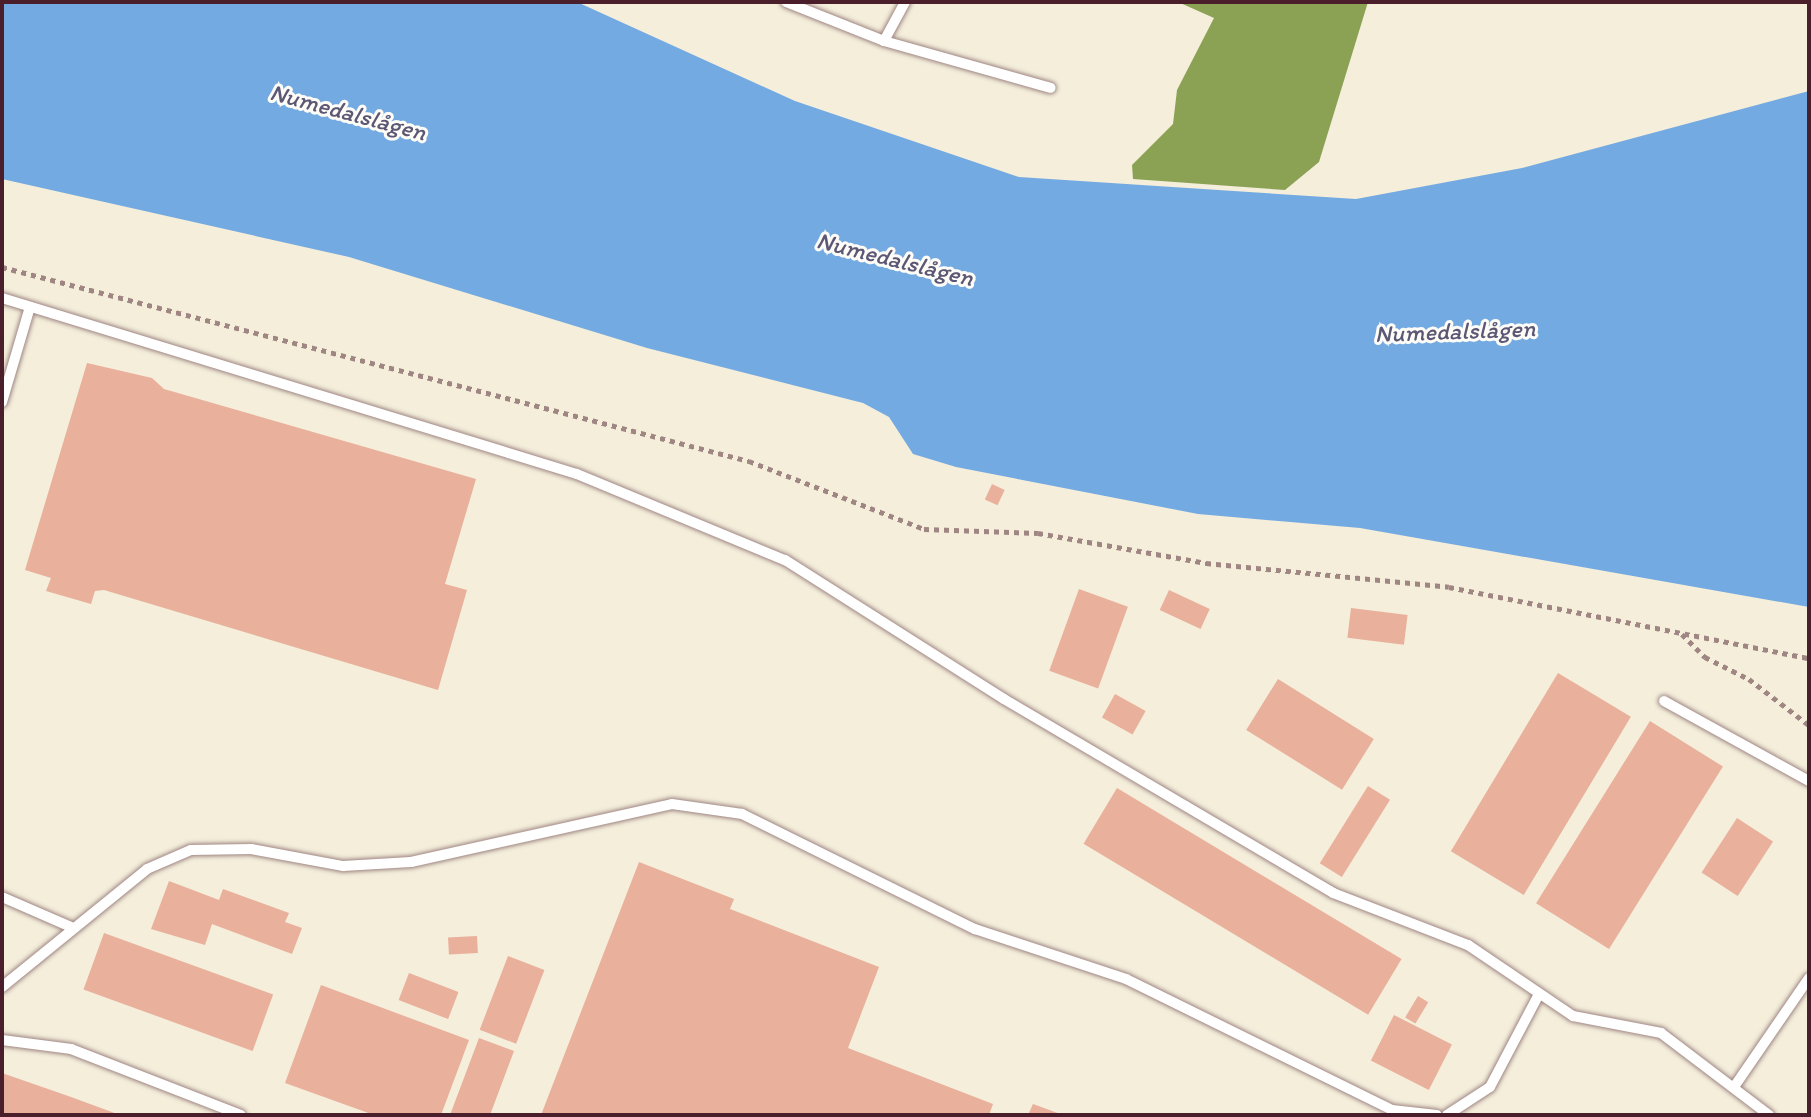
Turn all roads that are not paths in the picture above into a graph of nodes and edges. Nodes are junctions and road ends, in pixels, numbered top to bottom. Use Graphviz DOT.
graph roads {
  1 [pos="786,2"];
  2 [pos="905,2"];
  3 [pos="884,41"];
  4 [pos="1051,88"];
  5 [pos="2,298"];
  6 [pos="30,307"];
  7 [pos="2,402"];
  8 [pos="1664,701"];
  9 [pos="1809,779"];
  10 [pos="2,897"];
  11 [pos="71,927"];
  12 [pos="1809,978"];
  13 [pos="2,987"];
  14 [pos="1537,998"];
  15 [pos="2,1040"];
  16 [pos="1734,1087"];
  17 [pos="241,1115"];
  18 [pos="1437,1115"];
  19 [pos="1447,1115"];
  20 [pos="1769,1115"];
  1 -- 3 [label="lane"];
  2 -- 3 [label="lane"];
  3 -- 4 [label="lane"];
  5 -- 6 [label="lane"];
  6 -- 7 [label="lane"];
  6 -- 14 [label="lane"];
  8 -- 9 [label="lane"];
  10 -- 11 [label="lane"];
  11 -- 13 [label="lane"];
  11 -- 18 [label="lane"];
  12 -- 16 [label="lane"];
  14 -- 16 [label="lane"];
  14 -- 19 [label="lane"];
  15 -- 17 [label="lane"];
  16 -- 20 [label="lane"];
}
